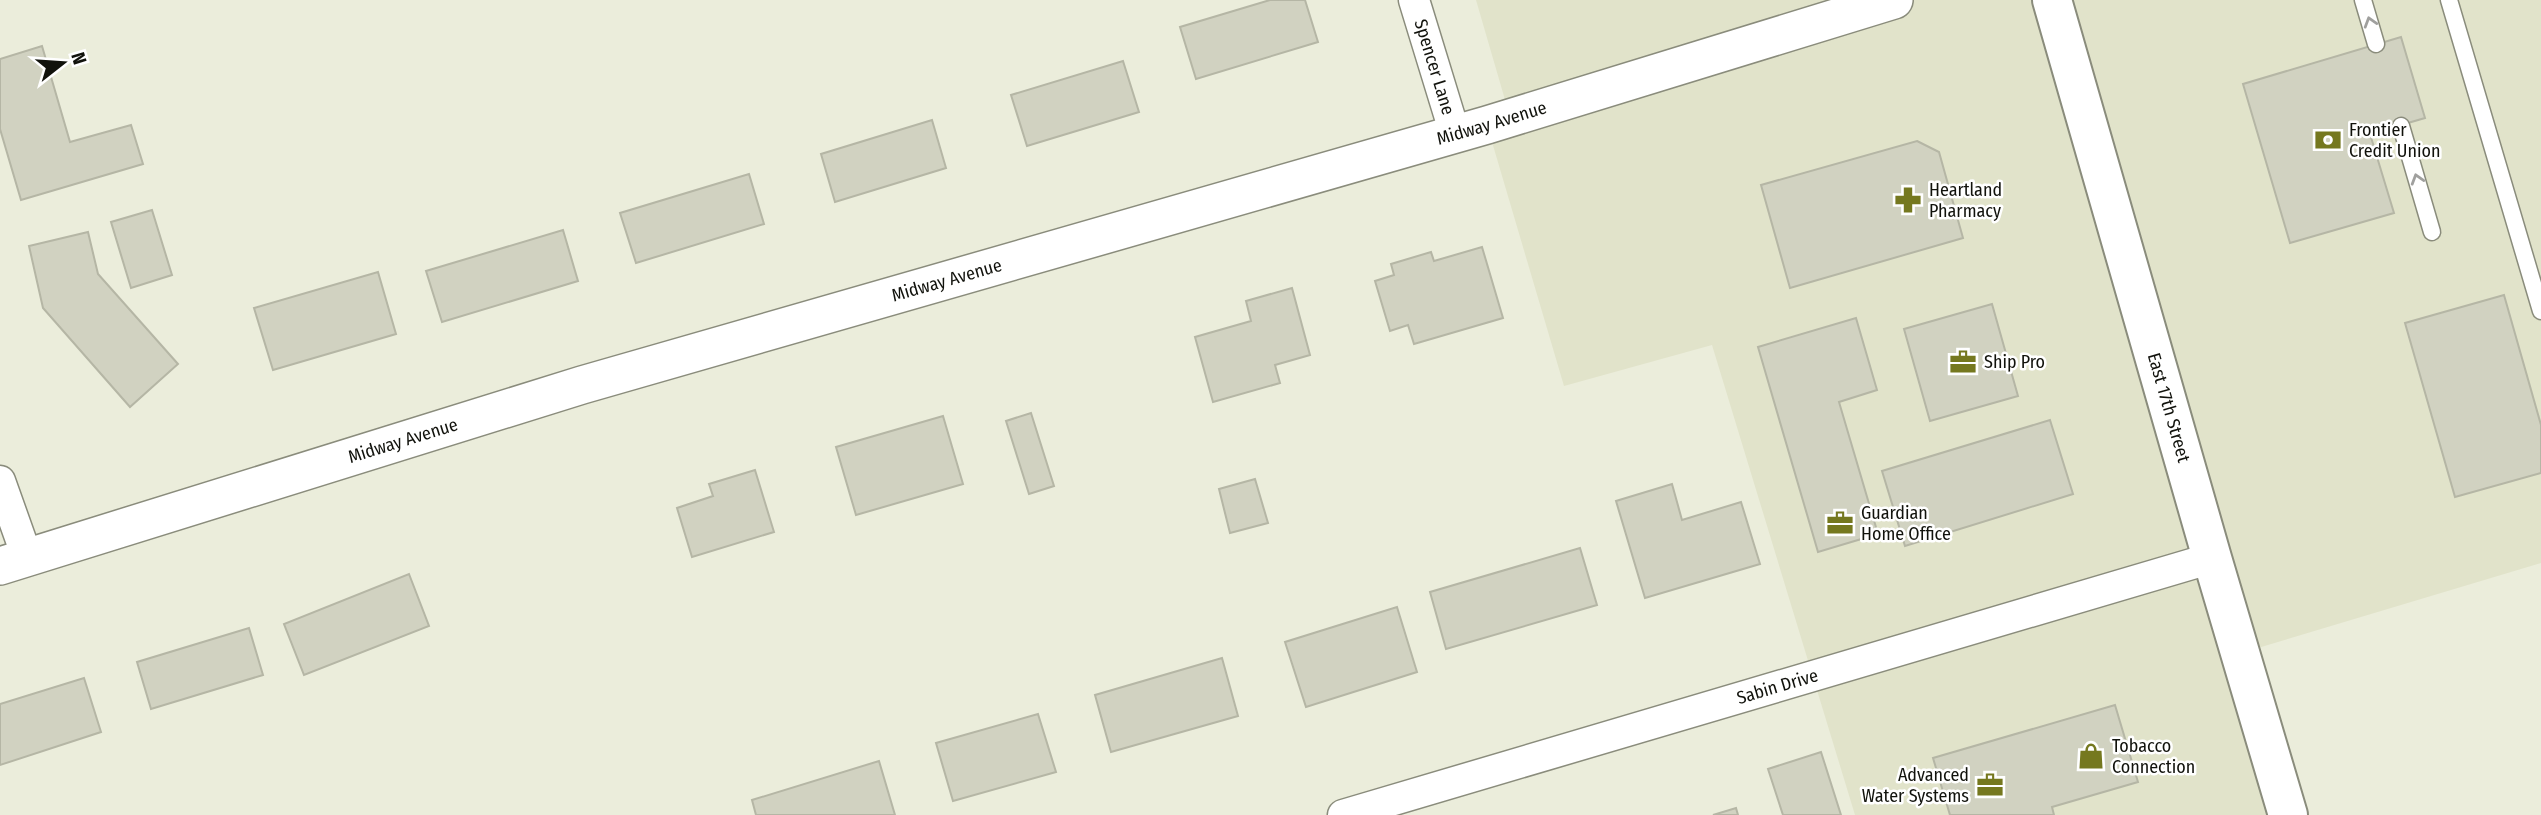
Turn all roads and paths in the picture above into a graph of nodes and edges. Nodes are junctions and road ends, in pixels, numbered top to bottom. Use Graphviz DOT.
graph roads {
  1 [pos="1414,0"];
  2 [pos="1894,0"];
  3 [pos="2052,0"];
  4 [pos="2363,0"];
  5 [pos="2449,0"];
  6 [pos="2376,44"];
  7 [pos="2401,126"];
  8 [pos="1455,134"];
  9 [pos="2432,232"];
  10 [pos="2541,311"];
  11 [pos="0,481"];
  12 [pos="2212,558"];
  13 [pos="13,561"];
  14 [pos="1343,815"];
  15 [pos="2288,815"];
  1 -- 8 [label="street, Spencer Lane"];
  2 -- 8 [label="street, Midway Avenue"];
  3 -- 12 [label="main road, East 17th Street"];
  6 -- 4 [label="lane, one-way"];
  5 -- 10 [label="lane"];
  9 -- 7 [label="lane, one-way"];
  8 -- 13 [label="street, Midway Avenue"];
  11 -- 13 [label="street"];
  12 -- 14 [label="street, Sabin Drive"];
  12 -- 15 [label="main road, East 17th Street"];
}
